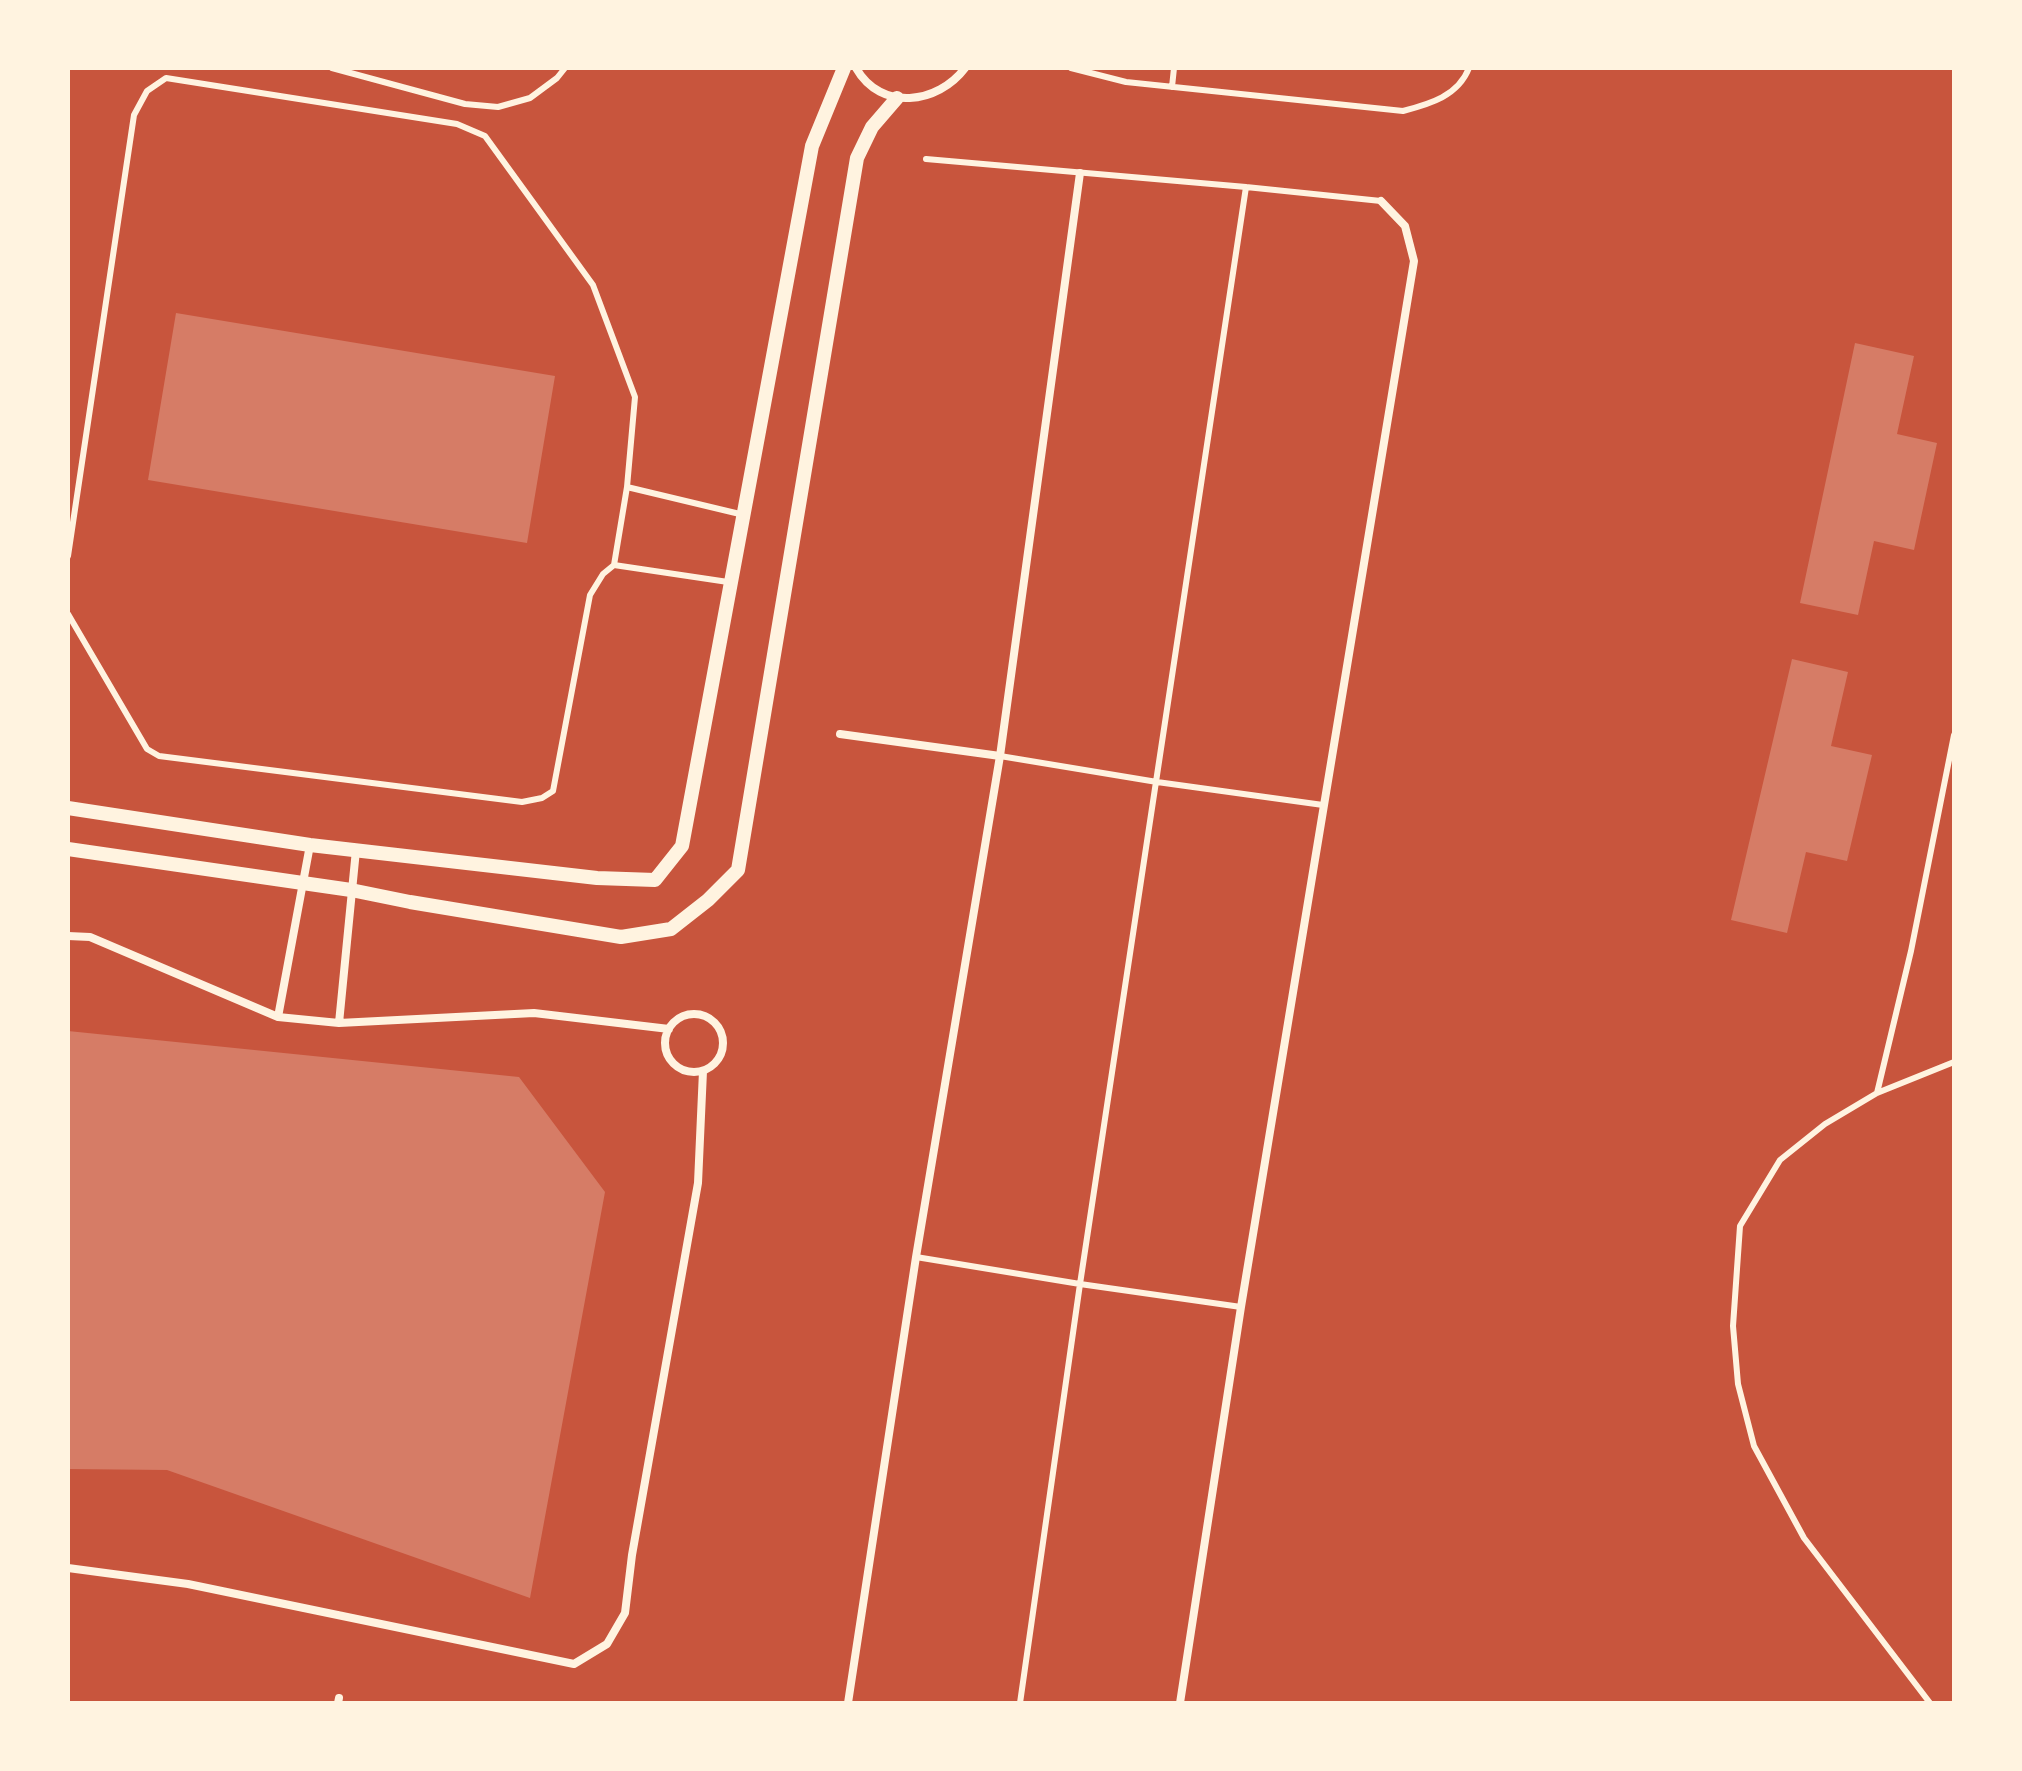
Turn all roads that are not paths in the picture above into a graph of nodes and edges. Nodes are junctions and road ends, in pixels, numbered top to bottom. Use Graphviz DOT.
graph roads {
  1 [pos="332,68"];
  2 [pos="565,68"];
  3 [pos="844,68"];
  4 [pos="856,68"];
  5 [pos="965,68"];
  6 [pos="1071,68"];
  7 [pos="1174,68"];
  8 [pos="1469,68"];
  9 [pos="1172,87"];
  10 [pos="897,98"];
  11 [pos="926,159"];
  12 [pos="1080,173"];
  13 [pos="1246,187"];
  14 [pos="1381,201"];
  15 [pos="627,487"];
  16 [pos="744,515"];
  17 [pos="68,556"];
  18 [pos="614,565"];
  19 [pos="732,583"];
  20 [pos="68,614"];
  21 [pos="840,734"];
  22 [pos="1954,735"];
  23 [pos="1000,756"];
  24 [pos="1157,782"];
  25 [pos="1323,805"];
  26 [pos="68,808"];
  27 [pos="310,845"];
  28 [pos="68,849"];
  29 [pos="356,850"];
  30 [pos="303,883"];
  31 [pos="351,890"];
  32 [pos="68,936"];
  33 [pos="278,1017"];
  34 [pos="339,1023"];
  35 [pos="669,1029"];
  36 [pos="1954,1062"];
  37 [pos="703,1071"];
  38 [pos="1877,1093"];
  39 [pos="916,1257"];
  40 [pos="1080,1284"];
  41 [pos="1241,1307"];
  42 [pos="68,1568"];
  43 [pos="848,1703"];
  44 [pos="1020,1703"];
  45 [pos="1180,1703"];
  46 [pos="1930,1703"];
  1 -- 2 [label="lane"];
  3 -- 16 [label="street"];
  4 -- 10 [label="street"];
  5 -- 10 [label="street"];
  6 -- 9 [label="lane"];
  7 -- 9 [label="lane"];
  8 -- 9 [label="lane"];
  10 -- 31 [label="street"];
  11 -- 12 [label="lane"];
  12 -- 13 [label="lane"];
  12 -- 23 [label="street"];
  13 -- 14 [label="lane"];
  13 -- 24 [label="lane"];
  14 -- 25 [label="street"];
  15 -- 16 [label="lane"];
  15 -- 17 [label="lane"];
  15 -- 18 [label="lane"];
  16 -- 19 [label="street"];
  18 -- 19 [label="lane"];
  18 -- 20 [label="lane"];
  19 -- 29 [label="street"];
  21 -- 23 [label="street"];
  22 -- 38 [label="lane"];
  23 -- 24 [label="lane"];
  23 -- 39 [label="street"];
  24 -- 25 [label="lane"];
  24 -- 40 [label="lane"];
  25 -- 41 [label="street"];
  26 -- 27 [label="street"];
  27 -- 29 [label="street"];
  27 -- 30 [label="street"];
  28 -- 30 [label="street"];
  29 -- 31 [label="street"];
  30 -- 31 [label="street"];
  30 -- 33 [label="street"];
  31 -- 34 [label="street"];
  32 -- 33 [label="street"];
  33 -- 34 [label="street"];
  34 -- 35 [label="street"];
  35 -- 37 [label="street"];
  35 -- 37 [label="street"];
  36 -- 38 [label="lane"];
  37 -- 42 [label="street"];
  38 -- 46 [label="lane"];
  39 -- 40 [label="lane"];
  39 -- 43 [label="street"];
  40 -- 41 [label="lane"];
  40 -- 44 [label="lane"];
  41 -- 45 [label="street"];
}
